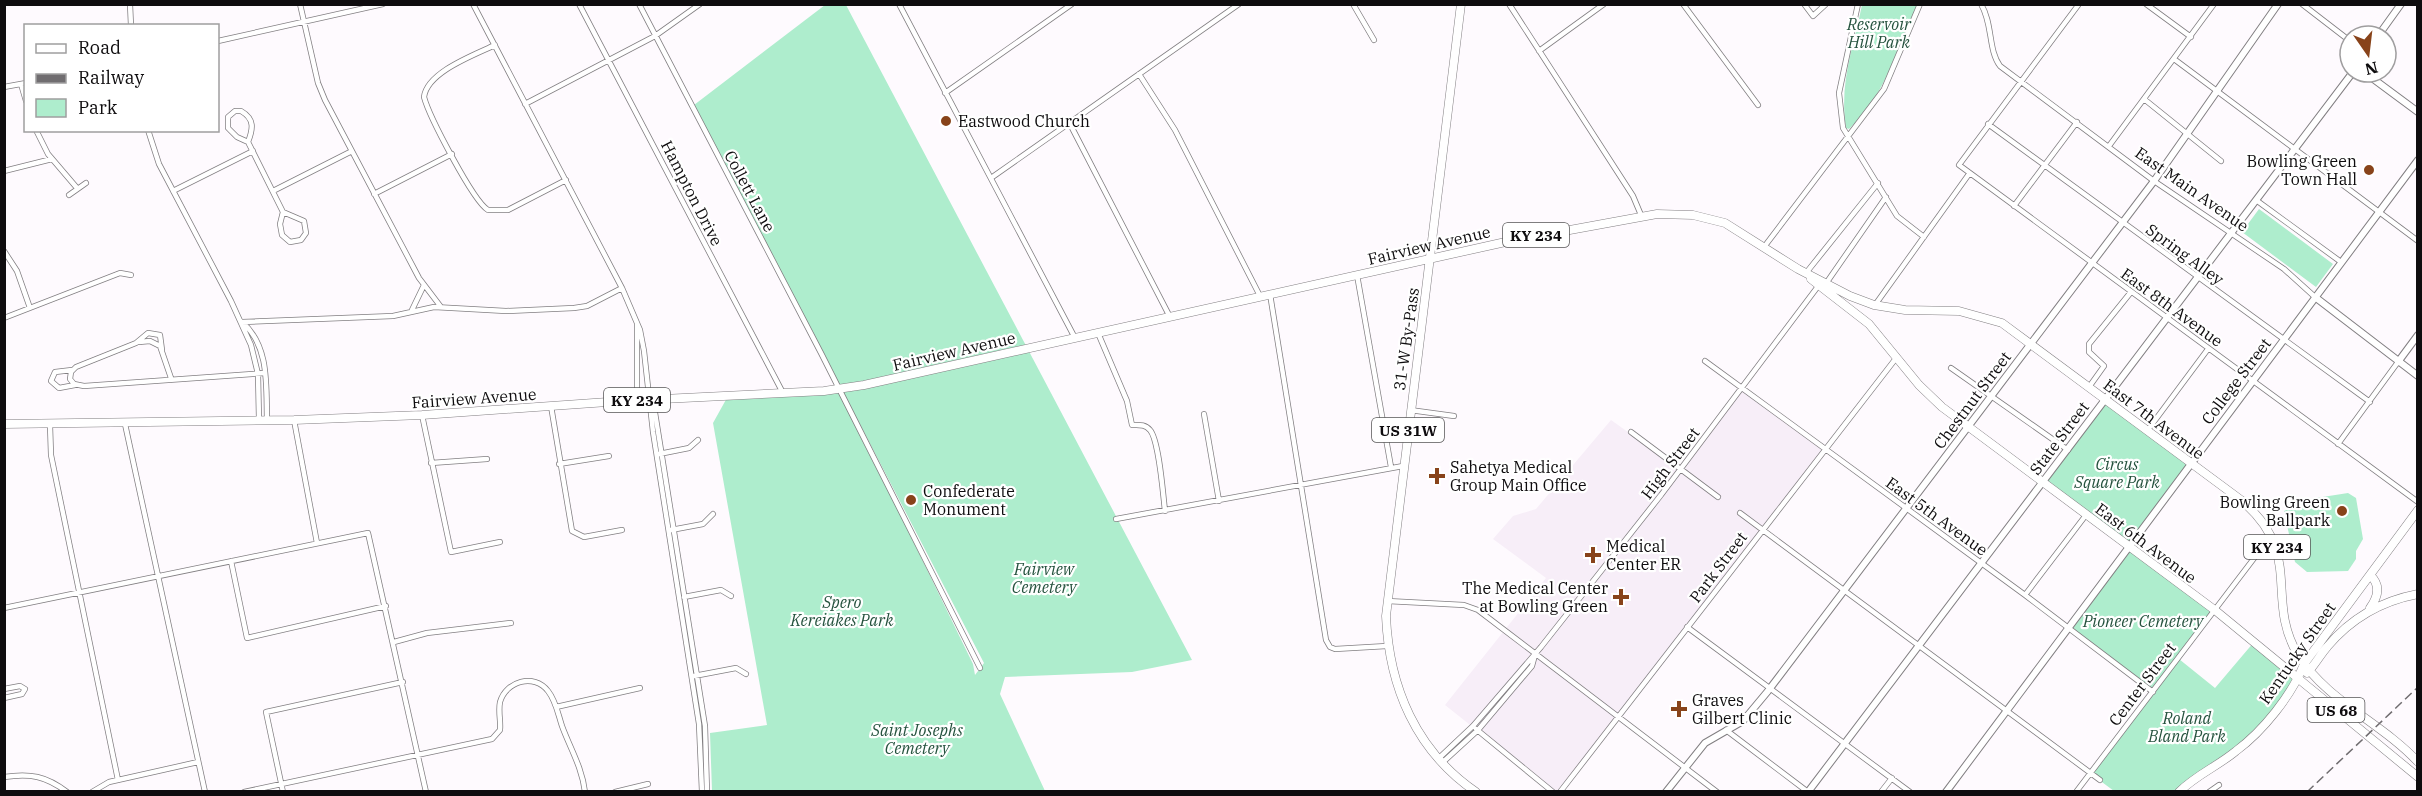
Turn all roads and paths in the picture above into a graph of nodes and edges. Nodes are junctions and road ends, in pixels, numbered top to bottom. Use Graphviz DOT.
graph roads {
  1 [pos="130,4"];
  2 [pos="300,4"];
  3 [pos="383,4"];
  4 [pos="472,4"];
  5 [pos="579,4"];
  6 [pos="639,4"];
  7 [pos="700,4"];
  8 [pos="908,4"];
  9 [pos="1072,4"];
  10 [pos="1239,4"];
  11 [pos="1353,4"];
  12 [pos="1461,4"];
  13 [pos="1509,4"];
  14 [pos="1604,4"];
  15 [pos="1683,4"];
  16 [pos="1804,4"];
  17 [pos="1826,4"];
  18 [pos="1858,4"];
  19 [pos="1920,4"];
  20 [pos="1981,4"];
  21 [pos="2079,4"];
  22 [pos="2146,4"];
  23 [pos="2214,4"];
  24 [pos="2278,4"];
  25 [pos="2302,4"];
  26 [pos="2401,4"];
  27 [pos="900,7"];
  28 [pos="304,22"];
  29 [pos="131,24"];
  30 [pos="2387,24"];
  31 [pos="2338,32"];
  32 [pos="655,36"];
  33 [pos="2191,37"];
  34 [pos="1374,40"];
  35 [pos="219,41"];
  36 [pos="495,45"];
  37 [pos="1539,51"];
  38 [pos="2174,58"];
  39 [pos="610,60"];
  40 [pos="1139,74"];
  41 [pos="2020,81"];
  42 [pos="23,83"];
  43 [pos="2344,84"];
  44 [pos="2380,84"];
  45 [pos="4,87"];
  46 [pos="2218,91"];
  47 [pos="945,93"];
  48 [pos="2144,99"];
  49 [pos="525,104"];
  50 [pos="1758,105"];
  51 [pos="2418,112"];
  52 [pos="2076,122"];
  53 [pos="1070,124"];
  54 [pos="1988,124"];
  55 [pos="37,132"];
  56 [pos="149,132"];
  57 [pos="2188,135"];
  58 [pos="1847,137"];
  59 [pos="248,142"];
  60 [pos="2109,146"];
  61 [pos="2295,149"];
  62 [pos="253,151"];
  63 [pos="352,151"];
  64 [pos="452,154"];
  65 [pos="52,159"];
  66 [pos="2418,160"];
  67 [pos="2221,161"];
  68 [pos="2045,165"];
  69 [pos="4,171"];
  70 [pos="1969,174"];
  71 [pos="991,178"];
  72 [pos="566,180"];
  73 [pos="2154,181"];
  74 [pos="86,183"];
  75 [pos="1878,183"];
  76 [pos="77,188"];
  77 [pos="273,190"];
  78 [pos="173,191"];
  79 [pos="374,194"];
  80 [pos="69,195"];
  81 [pos="1886,197"];
  82 [pos="2256,200"];
  83 [pos="2014,206"];
  84 [pos="283,212"];
  85 [pos="2379,212"];
  86 [pos="1641,216"];
  87 [pos="2123,222"];
  88 [pos="2232,233"];
  89 [pos="1924,237"];
  90 [pos="2418,241"];
  91 [pos="1764,247"];
  92 [pos="4,251"];
  93 [pos="1430,259"];
  94 [pos="2341,262"];
  95 [pos="2092,263"];
  96 [pos="1802,271"];
  97 [pos="130,274"];
  98 [pos="1357,275"];
  99 [pos="2198,278"];
  100 [pos="1823,284"];
  101 [pos="424,285"];
  102 [pos="622,288"];
  103 [pos="2131,292"];
  104 [pos="1270,294"];
  105 [pos="1260,296"];
  106 [pos="2315,297"];
  107 [pos="1875,305"];
  108 [pos="441,307"];
  109 [pos="30,308"];
  110 [pos="411,312"];
  111 [pos="1170,317"];
  112 [pos="4,318"];
  113 [pos="2166,318"];
  114 [pos="242,322"];
  115 [pos="637,322"];
  116 [pos="1098,333"];
  117 [pos="2418,335"];
  118 [pos="1075,338"];
  119 [pos="2284,340"];
  120 [pos="136,343"];
  121 [pos="2031,344"];
  122 [pos="2208,349"];
  123 [pos="162,350"];
  124 [pos="1897,357"];
  125 [pos="1705,361"];
  126 [pos="2398,362"];
  127 [pos="1952,368"];
  128 [pos="72,370"];
  129 [pos="258,374"];
  130 [pos="265,374"];
  131 [pos="2418,376"];
  132 [pos="171,378"];
  133 [pos="2253,382"];
  134 [pos="75,385"];
  135 [pos="2089,387"];
  136 [pos="1742,388"];
  137 [pos="839,389"];
  138 [pos="783,393"];
  139 [pos="1992,395"];
  140 [pos="637,400"];
  141 [pos="650,400"];
  142 [pos="2106,400"];
  143 [pos="2370,402"];
  144 [pos="550,406"];
  145 [pos="1410,410"];
  146 [pos="1204,414"];
  147 [pos="422,415"];
  148 [pos="1454,416"];
  149 [pos="263,420"];
  150 [pos="294,420"];
  151 [pos="4,424"];
  152 [pos="125,424"];
  153 [pos="50,425"];
  154 [pos="1968,427"];
  155 [pos="2147,431"];
  156 [pos="1631,432"];
  157 [pos="698,440"];
  158 [pos="2338,444"];
  159 [pos="1826,449"];
  160 [pos="2068,450"];
  161 [pos="659,454"];
  162 [pos="609,456"];
  163 [pos="487,459"];
  164 [pos="431,463"];
  165 [pos="559,464"];
  166 [pos="2192,464"];
  167 [pos="1403,466"];
  168 [pos="1391,467"];
  169 [pos="1680,470"];
  170 [pos="2043,483"];
  171 [pos="1300,485"];
  172 [pos="1718,497"];
  173 [pos="1219,501"];
  174 [pos="2418,502"];
  175 [pos="1906,510"];
  176 [pos="2418,510"];
  177 [pos="1165,511"];
  178 [pos="1740,513"];
  179 [pos="713,514"];
  180 [pos="2086,515"];
  181 [pos="1116,519"];
  182 [pos="622,530"];
  183 [pos="671,530"];
  184 [pos="1762,530"];
  185 [pos="2271,535"];
  186 [pos="500,542"];
  187 [pos="317,543"];
  188 [pos="2130,547"];
  189 [pos="231,561"];
  190 [pos="1981,564"];
  191 [pos="2370,575"];
  192 [pos="157,576"];
  193 [pos="1844,590"];
  194 [pos="79,592"];
  195 [pos="2418,594"];
  196 [pos="2025,595"];
  197 [pos="731,596"];
  198 [pos="681,597"];
  199 [pos="1387,601"];
  200 [pos="386,606"];
  201 [pos="4,608"];
  202 [pos="2215,611"];
  203 [pos="2367,612"];
  204 [pos="511,623"];
  205 [pos="1688,627"];
  206 [pos="2069,628"];
  207 [pos="394,642"];
  208 [pos="1387,646"];
  209 [pos="1919,647"];
  210 [pos="1536,654"];
  211 [pos="2304,664"];
  212 [pos="980,668"];
  213 [pos="2309,672"];
  214 [pos="746,674"];
  215 [pos="694,676"];
  216 [pos="2298,678"];
  217 [pos="403,682"];
  218 [pos="640,688"];
  219 [pos="1770,688"];
  220 [pos="4,689"];
  221 [pos="2153,692"];
  222 [pos="4,698"];
  223 [pos="556,707"];
  224 [pos="2006,712"];
  225 [pos="1617,717"];
  226 [pos="1473,726"];
  227 [pos="1478,730"];
  228 [pos="1726,730"];
  229 [pos="1845,742"];
  230 [pos="418,755"];
  231 [pos="1440,761"];
  232 [pos="198,762"];
  233 [pos="2418,762"];
  234 [pos="1685,767"];
  235 [pos="2091,774"];
  236 [pos="4,777"];
  237 [pos="2418,777"];
  238 [pos="1892,778"];
  239 [pos="118,780"];
  240 [pos="2100,780"];
  241 [pos="282,783"];
  242 [pos="648,784"];
  243 [pos="2219,784"];
  244 [pos="67,792"];
  245 [pos="92,792"];
  246 [pos="205,792"];
  247 [pos="244,792"];
  248 [pos="283,792"];
  249 [pos="426,792"];
  250 [pos="585,792"];
  251 [pos="615,792"];
  252 [pos="702,792"];
  253 [pos="707,792"];
  254 [pos="1476,792"];
  255 [pos="1553,792"];
  256 [pos="1560,792"];
  257 [pos="1666,792"];
  258 [pos="1717,792"];
  259 [pos="1808,792"];
  260 [pos="1881,792"];
  261 [pos="1910,792"];
  262 [pos="1946,792"];
  263 [pos="2076,792"];
  264 [pos="2179,792"];
  265 [pos="2209,792"];
  1 -- 29 [label="street"];
  2 -- 28 [label="street"];
  3 -- 28 [label="street"];
  4 -- 36 [label="street"];
  5 -- 39 [label="street, Hampton Drive"];
  6 -- 32 [label="street, Collett Lane"];
  7 -- 32 [label="street"];
  8 -- 27 [label="street"];
  9 -- 47 [label="street"];
  10 -- 40 [label="street"];
  11 -- 34 [label="street"];
  12 -- 93 [label="main road, 31-W By-Pass / US 31W"];
  13 -- 37 [label="street"];
  14 -- 37 [label="street"];
  15 -- 50 [label="street"];
  16 -- 17 [label="street"];
  18 -- 58 [label="street"];
  19 -- 58 [label="street"];
  20 -- 41 [label="street, East Main Avenue"];
  21 -- 41 [label="street"];
  22 -- 33 [label="street"];
  23 -- 33 [label="street"];
  24 -- 46 [label="street, Chestnut Street"];
  25 -- 31 [label="street"];
  26 -- 30 [label="street"];
  27 -- 47 [label="street"];
  28 -- 35 [label="street"];
  28 -- 63 [label="street"];
  32 -- 39 [label="street"];
  32 -- 137 [label="street, Collett Lane"];
  33 -- 38 [label="street"];
  36 -- 49 [label="street"];
  36 -- 64 [label="street"];
  37 -- 86 [label="street"];
  38 -- 46 [label="street"];
  38 -- 48 [label="street"];
  39 -- 49 [label="street"];
  39 -- 138 [label="street, Hampton Drive"];
  40 -- 53 [label="street"];
  40 -- 105 [label="street"];
  41 -- 52 [label="street, East Main Avenue"];
  41 -- 54 [label="street"];
  42 -- 45 [label="street"];
  43 -- 61 [label="street, State Street"];
  44 -- 51 [label="street"];
  46 -- 57 [label="street, Chestnut Street"];
  46 -- 61 [label="street"];
  47 -- 71 [label="street"];
  48 -- 57 [label="street"];
  48 -- 60 [label="street"];
  49 -- 72 [label="street"];
  52 -- 60 [label="street, East Main Avenue"];
  52 -- 68 [label="street"];
  53 -- 71 [label="street"];
  53 -- 111 [label="street"];
  54 -- 68 [label="street, Spring Alley"];
  54 -- 70 [label="street"];
  55 -- 65 [label="street"];
  56 -- 78 [label="street"];
  57 -- 67 [label="street"];
  57 -- 73 [label="street, Chestnut Street"];
  58 -- 75 [label="street"];
  58 -- 91 [label="street"];
  59 -- 59 [label="street"];
  59 -- 62 [label="street"];
  60 -- 73 [label="street, East Main Avenue"];
  61 -- 82 [label="street, State Street"];
  61 -- 85 [label="street"];
  62 -- 77 [label="street"];
  62 -- 78 [label="street"];
  63 -- 77 [label="street"];
  63 -- 79 [label="street"];
  64 -- 72 [label="street"];
  64 -- 79 [label="street"];
  65 -- 69 [label="street"];
  65 -- 76 [label="street"];
  66 -- 85 [label="street, College Street"];
  68 -- 83 [label="street"];
  68 -- 87 [label="street, Spring Alley"];
  70 -- 83 [label="street, East 8th Avenue"];
  70 -- 89 [label="street"];
  71 -- 118 [label="street"];
  72 -- 102 [label="street"];
  73 -- 87 [label="street, Chestnut Street"];
  73 -- 88 [label="street, East Main Avenue"];
  74 -- 76 [label="street"];
  75 -- 81 [label="street"];
  75 -- 96 [label="street"];
  76 -- 80 [label="street"];
  77 -- 84 [label="street"];
  78 -- 114 [label="street"];
  79 -- 101 [label="street"];
  81 -- 89 [label="street"];
  81 -- 100 [label="street, High Street"];
  82 -- 88 [label="street, State Street"];
  82 -- 94 [label="street"];
  83 -- 95 [label="street, East 8th Avenue"];
  84 -- 84 [label="street"];
  85 -- 90 [label="street"];
  85 -- 94 [label="street, College Street"];
  86 -- 91 [label="main road, Fairview Avenue / KY 234"];
  86 -- 93 [label="main road, Fairview Avenue / KY 234"];
  87 -- 95 [label="street, Chestnut Street"];
  87 -- 99 [label="street, Spring Alley"];
  88 -- 99 [label="street, State Street"];
  88 -- 106 [label="street, East Main Avenue"];
  89 -- 107 [label="street"];
  91 -- 96 [label="main road, Fairview Avenue / KY 234"];
  92 -- 109 [label="street"];
  93 -- 98 [label="main road, Fairview Avenue / KY 234"];
  93 -- 145 [label="main road, 31-W By-Pass / US 31W"];
  94 -- 106 [label="street, College Street"];
  95 -- 103 [label="street, East 8th Avenue"];
  95 -- 121 [label="street, Chestnut Street"];
  96 -- 100 [label="main road, Fairview Avenue / KY 234"];
  97 -- 109 [label="street"];
  98 -- 104 [label="main road, Fairview Avenue / KY 234"];
  98 -- 168 [label="street"];
  99 -- 113 [label="street, State Street"];
  99 -- 119 [label="street, Spring Alley"];
  100 -- 107 [label="main road, Fairview Avenue / KY 234"];
  100 -- 124 [label="main road, East 6th Avenue / KY 234"];
  100 -- 136 [label="street, High Street"];
  101 -- 108 [label="street"];
  101 -- 110 [label="street"];
  102 -- 108 [label="street"];
  102 -- 115 [label="street"];
  103 -- 113 [label="street, East 8th Avenue"];
  103 -- 135 [label="street"];
  104 -- 105 [label="main road, Fairview Avenue / KY 234"];
  104 -- 171 [label="street"];
  105 -- 111 [label="main road, Fairview Avenue / KY 234"];
  106 -- 119 [label="street, College Street"];
  106 -- 126 [label="street, East Main Avenue"];
  107 -- 121 [label="main road, East 7th Avenue / KY 234"];
  108 -- 110 [label="street"];
  109 -- 112 [label="street"];
  110 -- 114 [label="street"];
  111 -- 116 [label="main road, Fairview Avenue / KY 234"];
  113 -- 122 [label="street, East 8th Avenue"];
  113 -- 142 [label="street, State Street"];
  114 -- 129 [label="street"];
  114 -- 130 [label="street"];
  115 -- 140 [label="street"];
  115 -- 141 [label="street"];
  116 -- 118 [label="main road, Fairview Avenue / KY 234"];
  116 -- 177 [label="street"];
  117 -- 126 [label="street"];
  118 -- 137 [label="main road, Fairview Avenue / KY 234"];
  119 -- 133 [label="street, College Street"];
  119 -- 143 [label="street, Spring Alley"];
  120 -- 123 [label="street"];
  120 -- 123 [label="street"];
  120 -- 128 [label="street"];
  121 -- 135 [label="main road, East 7th Avenue / KY 234"];
  121 -- 139 [label="street, Chestnut Street"];
  122 -- 133 [label="street, East 8th Avenue"];
  122 -- 155 [label="street"];
  123 -- 132 [label="street"];
  124 -- 154 [label="main road, East 6th Avenue / KY 234"];
  124 -- 159 [label="street, Park Street"];
  125 -- 136 [label="street, East 5th Avenue"];
  126 -- 131 [label="street, East Main Avenue"];
  126 -- 143 [label="street"];
  127 -- 139 [label="street"];
  128 -- 134 [label="street"];
  128 -- 134 [label="street"];
  129 -- 130 [label="street"];
  129 -- 132 [label="street"];
  129 -- 149 [label="street"];
  130 -- 149 [label="street"];
  132 -- 134 [label="street"];
  133 -- 158 [label="street, East 8th Avenue"];
  133 -- 166 [label="street, College Street"];
  135 -- 142 [label="main road, East 7th Avenue / KY 234"];
  136 -- 159 [label="street, East 5th Avenue"];
  136 -- 169 [label="street, High Street"];
  137 -- 138 [label="main road, Fairview Avenue / KY 234"];
  137 -- 212 [label="street, Collett Lane"];
  138 -- 141 [label="main road, Fairview Avenue / KY 234"];
  139 -- 154 [label="street, Chestnut Street"];
  139 -- 160 [label="street"];
  140 -- 141 [label="main road, Fairview Avenue / KY 234"];
  140 -- 144 [label="main road, Fairview Avenue / KY 234"];
  141 -- 161 [label="street"];
  142 -- 155 [label="main road, East 7th Avenue / KY 234"];
  142 -- 160 [label="street, State Street"];
  143 -- 158 [label="street"];
  144 -- 147 [label="main road, Fairview Avenue / KY 234"];
  144 -- 165 [label="street"];
  145 -- 148 [label="street"];
  145 -- 167 [label="main road, 31-W By-Pass / US 31W"];
  146 -- 173 [label="street"];
  147 -- 150 [label="main road, Fairview Avenue / KY 234"];
  147 -- 164 [label="street"];
  149 -- 150 [label="main road, Fairview Avenue / KY 234"];
  149 -- 152 [label="main road, Fairview Avenue / KY 234"];
  150 -- 187 [label="street"];
  151 -- 153 [label="main road, Fairview Avenue / KY 234"];
  152 -- 153 [label="main road, Fairview Avenue / KY 234"];
  152 -- 192 [label="street"];
  153 -- 194 [label="street"];
  154 -- 170 [label="main road, East 6th Avenue / KY 234"];
  154 -- 175 [label="street, Chestnut Street"];
  155 -- 166 [label="main road, East 7th Avenue / KY 234"];
  156 -- 169 [label="street"];
  157 -- 161 [label="street"];
  158 -- 174 [label="street, East 8th Avenue"];
  159 -- 175 [label="street, East 5th Avenue"];
  159 -- 184 [label="street, Park Street"];
  160 -- 170 [label="street, State Street"];
  161 -- 183 [label="street"];
  162 -- 165 [label="street"];
  163 -- 164 [label="street"];
  164 -- 186 [label="street"];
  165 -- 182 [label="street"];
  166 -- 185 [label="main road, East 7th Avenue / KY 234"];
  166 -- 188 [label="street, College Street"];
  167 -- 168 [label="street"];
  167 -- 199 [label="main road, 31-W By-Pass / US 31W"];
  168 -- 171 [label="street"];
  169 -- 172 [label="street"];
  169 -- 210 [label="street, High Street"];
  170 -- 180 [label="main road, East 6th Avenue / KY 234"];
  170 -- 190 [label="street, State Street"];
  171 -- 173 [label="street"];
  171 -- 208 [label="street"];
  173 -- 177 [label="street"];
  175 -- 190 [label="street, East 5th Avenue"];
  175 -- 193 [label="street, Chestnut Street"];
  176 -- 191 [label="main road, Kentucky Street"];
  177 -- 181 [label="street"];
  178 -- 184 [label="street"];
  179 -- 183 [label="street"];
  180 -- 188 [label="main road, East 6th Avenue / KY 234"];
  180 -- 196 [label="street"];
  183 -- 198 [label="street"];
  184 -- 193 [label="street"];
  184 -- 205 [label="street, Park Street"];
  185 -- 202 [label="street, Center Street"];
  185 -- 211 [label="main road, East 7th Avenue / KY 234"];
  187 -- 189 [label="street"];
  187 -- 200 [label="street"];
  188 -- 202 [label="main road, East 6th Avenue / KY 234"];
  188 -- 206 [label="street, College Street"];
  189 -- 192 [label="street"];
  189 -- 200 [label="street"];
  190 -- 196 [label="street, East 5th Avenue"];
  190 -- 209 [label="street, State Street"];
  191 -- 203 [label="main road"];
  191 -- 211 [label="main road, Kentucky Street"];
  192 -- 194 [label="street"];
  192 -- 232 [label="street"];
  193 -- 209 [label="street"];
  193 -- 219 [label="street, Chestnut Street"];
  194 -- 201 [label="street"];
  194 -- 239 [label="street"];
  195 -- 203 [label="main road"];
  196 -- 206 [label="street, East 5th Avenue"];
  197 -- 198 [label="street"];
  198 -- 215 [label="street"];
  199 -- 208 [label="main road, 31-W By-Pass / US 31W"];
  199 -- 210 [label="street"];
  200 -- 207 [label="street"];
  202 -- 216 [label="main road, East 6th Avenue / KY 234"];
  202 -- 221 [label="street, Center Street"];
  203 -- 213 [label="main road"];
  204 -- 207 [label="street"];
  205 -- 219 [label="street"];
  205 -- 225 [label="street, Park Street"];
  206 -- 221 [label="street, East 5th Avenue"];
  206 -- 224 [label="street, College Street"];
  207 -- 217 [label="street"];
  208 -- 231 [label="main road, 31-W By-Pass / US 31W"];
  209 -- 224 [label="street"];
  209 -- 229 [label="street, State Street"];
  210 -- 225 [label="street"];
  210 -- 226 [label="street"];
  210 -- 227 [label="street"];
  211 -- 213 [label="main road, East 7th Avenue / US 68"];
  211 -- 216 [label="main road, Kentucky Street / US 68"];
  213 -- 216 [label="main road"];
  213 -- 233 [label="main road, US 68"];
  214 -- 215 [label="street"];
  215 -- 252 [label="street"];
  215 -- 253 [label="street"];
  216 -- 237 [label="main road, East 6th Avenue / US 68"];
  216 -- 264 [label="main road, Kentucky Street / US 68"];
  217 -- 230 [label="street"];
  217 -- 241 [label="street"];
  218 -- 223 [label="street"];
  219 -- 228 [label="street, Chestnut Street"];
  219 -- 229 [label="street"];
  220 -- 222 [label="street"];
  221 -- 235 [label="street, Center Street"];
  223 -- 230 [label="street"];
  223 -- 250 [label="street"];
  224 -- 235 [label="street"];
  224 -- 262 [label="street, College Street"];
  225 -- 234 [label="street"];
  225 -- 256 [label="street, Park Street"];
  226 -- 227 [label="street"];
  226 -- 231 [label="street"];
  227 -- 231 [label="street"];
  227 -- 255 [label="street"];
  228 -- 234 [label="street, Chestnut Street"];
  228 -- 259 [label="street"];
  229 -- 238 [label="street"];
  229 -- 259 [label="street, State Street"];
  230 -- 241 [label="street"];
  230 -- 249 [label="street"];
  231 -- 254 [label="main road, 31-W By-Pass / US 31W"];
  232 -- 239 [label="street"];
  232 -- 246 [label="street"];
  234 -- 257 [label="street, Chestnut Street"];
  234 -- 258 [label="street"];
  235 -- 240 [label="street"];
  235 -- 263 [label="street, Center Street"];
  236 -- 244 [label="street"];
  238 -- 260 [label="street"];
  238 -- 261 [label="street"];
  239 -- 245 [label="street"];
  241 -- 247 [label="street"];
  241 -- 248 [label="street"];
  242 -- 251 [label="street"];
  243 -- 265 [label="street"];
}
